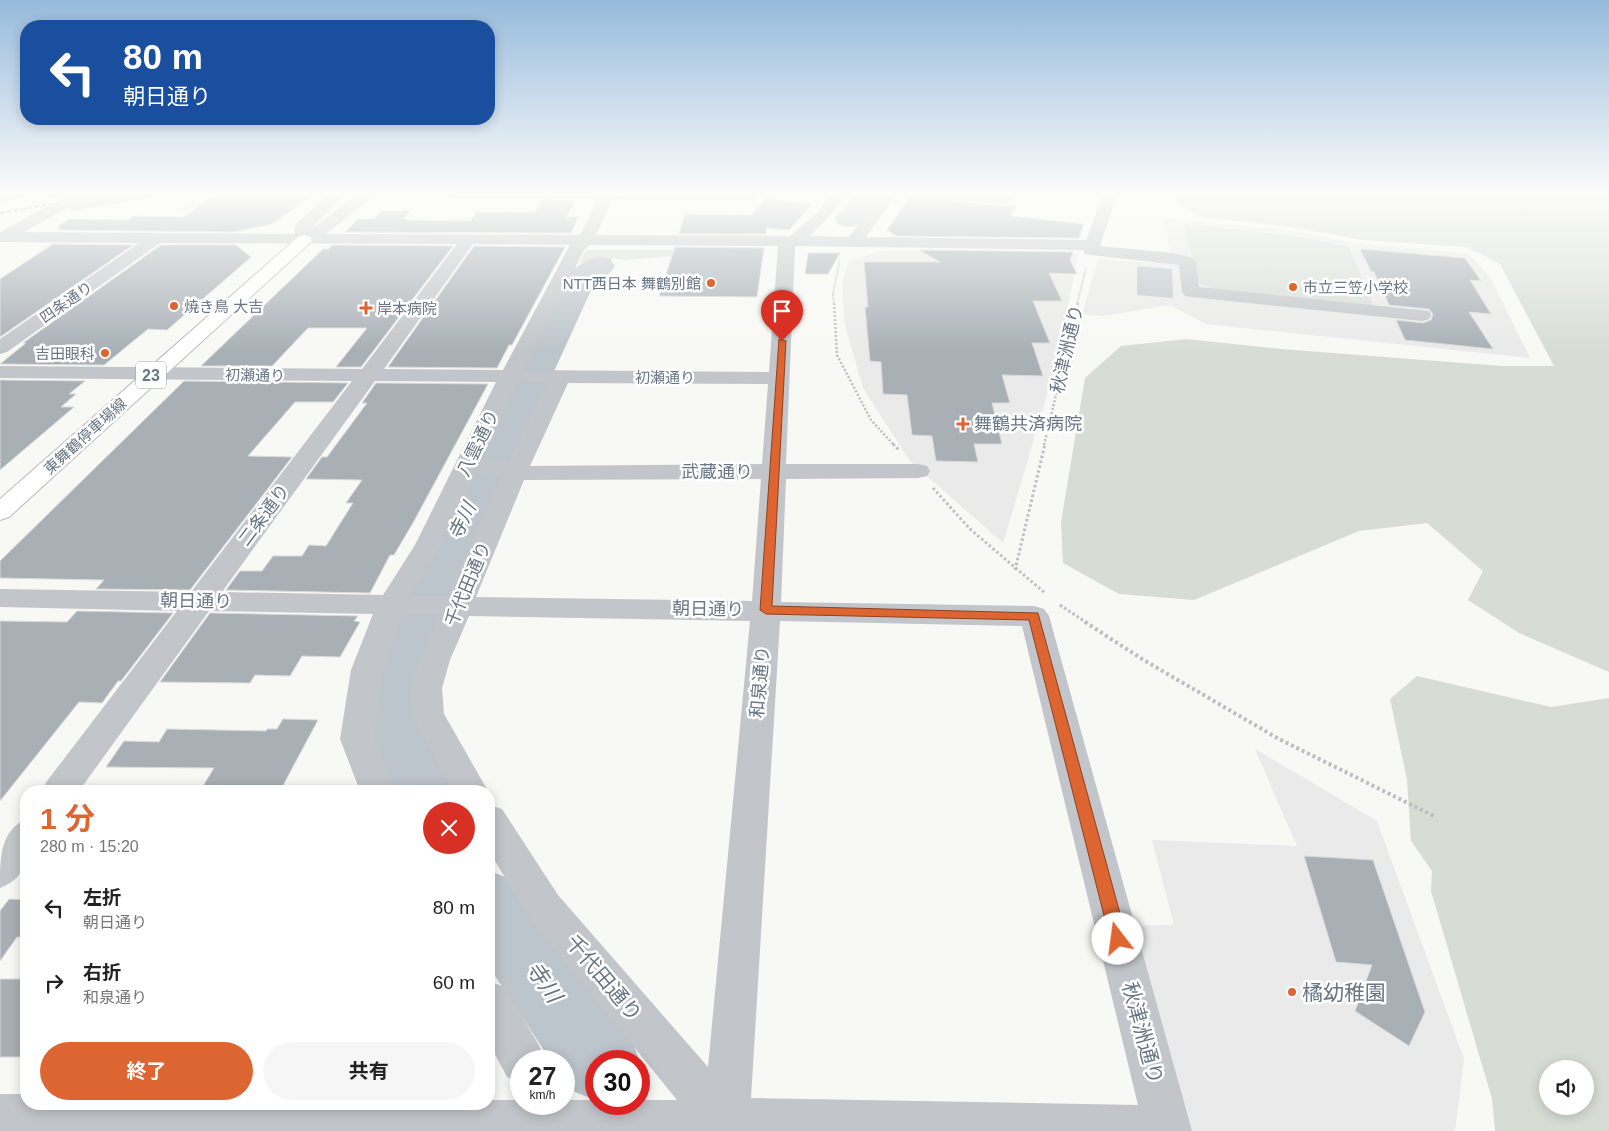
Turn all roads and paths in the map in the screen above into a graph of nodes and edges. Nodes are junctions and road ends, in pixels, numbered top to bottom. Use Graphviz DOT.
graph roads {
  1 [pos="146,245"];
  2 [pos="299,245"];
  3 [pos="465,245"];
  4 [pos="580,245"];
  5 [pos="790,245"];
  6 [pos="965,245"];
  7 [pos="1093,245"];
  8 [pos="1092,248"];
  9 [pos="840,254"];
  10 [pos="1422,315"];
  11 [pos="0,348"];
  12 [pos="0,372"];
  13 [pos="153,373"];
  14 [pos="368,376"];
  15 [pos="516,376"];
  16 [pos="555,377"];
  17 [pos="780,378"];
  18 [pos="472,464"];
  19 [pos="918,471"];
  20 [pos="510,472"];
  21 [pos="773,472"];
  22 [pos="0,512"];
  23 [pos="1016,570"];
  24 [pos="0,598"];
  25 [pos="200,601"];
  26 [pos="399,604"];
  27 [pos="450,605"];
  28 [pos="1048,606"];
  29 [pos="766,610"];
  30 [pos="63,785"];
  31 [pos="376,785"];
  32 [pos="467,785"];
  33 [pos="1434,816"];
  34 [pos="495,829"];
  35 [pos="20,843"];
  36 [pos="0,871"];
  37 [pos="495,1012"];
  38 [pos="517,1050"];
  39 [pos="0,1117"];
  40 [pos="537,1119"];
  41 [pos="724,1126"];
  42 [pos="249,1128"];
  43 [pos="1168,1130"];
  1 -- 11 [label="street, 四条通り"];
  2 -- 13 [label="main road, 東舞鶴停車場線 / 23"];
  3 -- 14 [label="street, 二条通り"];
  4 -- 15 [label="street, 八雲通り"];
  5 -- 17 [label="street, 和泉通り"];
  6 -- 8 [label="street"];
  7 -- 8 [label="street"];
  8 -- 10 [label="street"];
  8 -- 23 [label="path, 秋津洲通り"];
  9 -- 19 [label="path"];
  12 -- 13 [label="street, 初瀬通り"];
  13 -- 14 [label="street, 初瀬通り"];
  13 -- 22 [label="main road, 東舞鶴停車場線 / 23"];
  14 -- 15 [label="street, 初瀬通り"];
  14 -- 25 [label="street, 二条通り"];
  15 -- 16 [label="street, 初瀬通り"];
  15 -- 18 [label="street, 八雲通り"];
  16 -- 17 [label="street, 初瀬通り"];
  16 -- 20 [label="street, 千代田通り"];
  17 -- 21 [label="street, 和泉通り"];
  18 -- 20 [label="street, 武蔵通り"];
  18 -- 26 [label="street, 八雲通り"];
  19 -- 21 [label="street, 武蔵通り"];
  19 -- 23 [label="path"];
  20 -- 21 [label="street, 武蔵通り"];
  20 -- 27 [label="street, 千代田通り"];
  21 -- 29 [label="street, 和泉通り"];
  23 -- 28 [label="path"];
  24 -- 25 [label="street, 朝日通り"];
  25 -- 26 [label="street, 朝日通り"];
  25 -- 30 [label="street, 二条通り"];
  26 -- 27 [label="street, 朝日通り"];
  26 -- 31 [label="street, 八雲通り"];
  27 -- 29 [label="street, 朝日通り"];
  27 -- 32 [label="street, 千代田通り"];
  28 -- 29 [label="street, 朝日通り"];
  28 -- 33 [label="path"];
  28 -- 43 [label="street, 秋津洲通り"];
  29 -- 41 [label="street, 和泉通り"];
  34 -- 41 [label="street, 千代田通り"];
  35 -- 36 [label="street"];
  37 -- 38 [label="street"];
  39 -- 42 [label="street"];
  40 -- 41 [label="street"];
  40 -- 42 [label="street"];
  41 -- 43 [label="street"];
}
